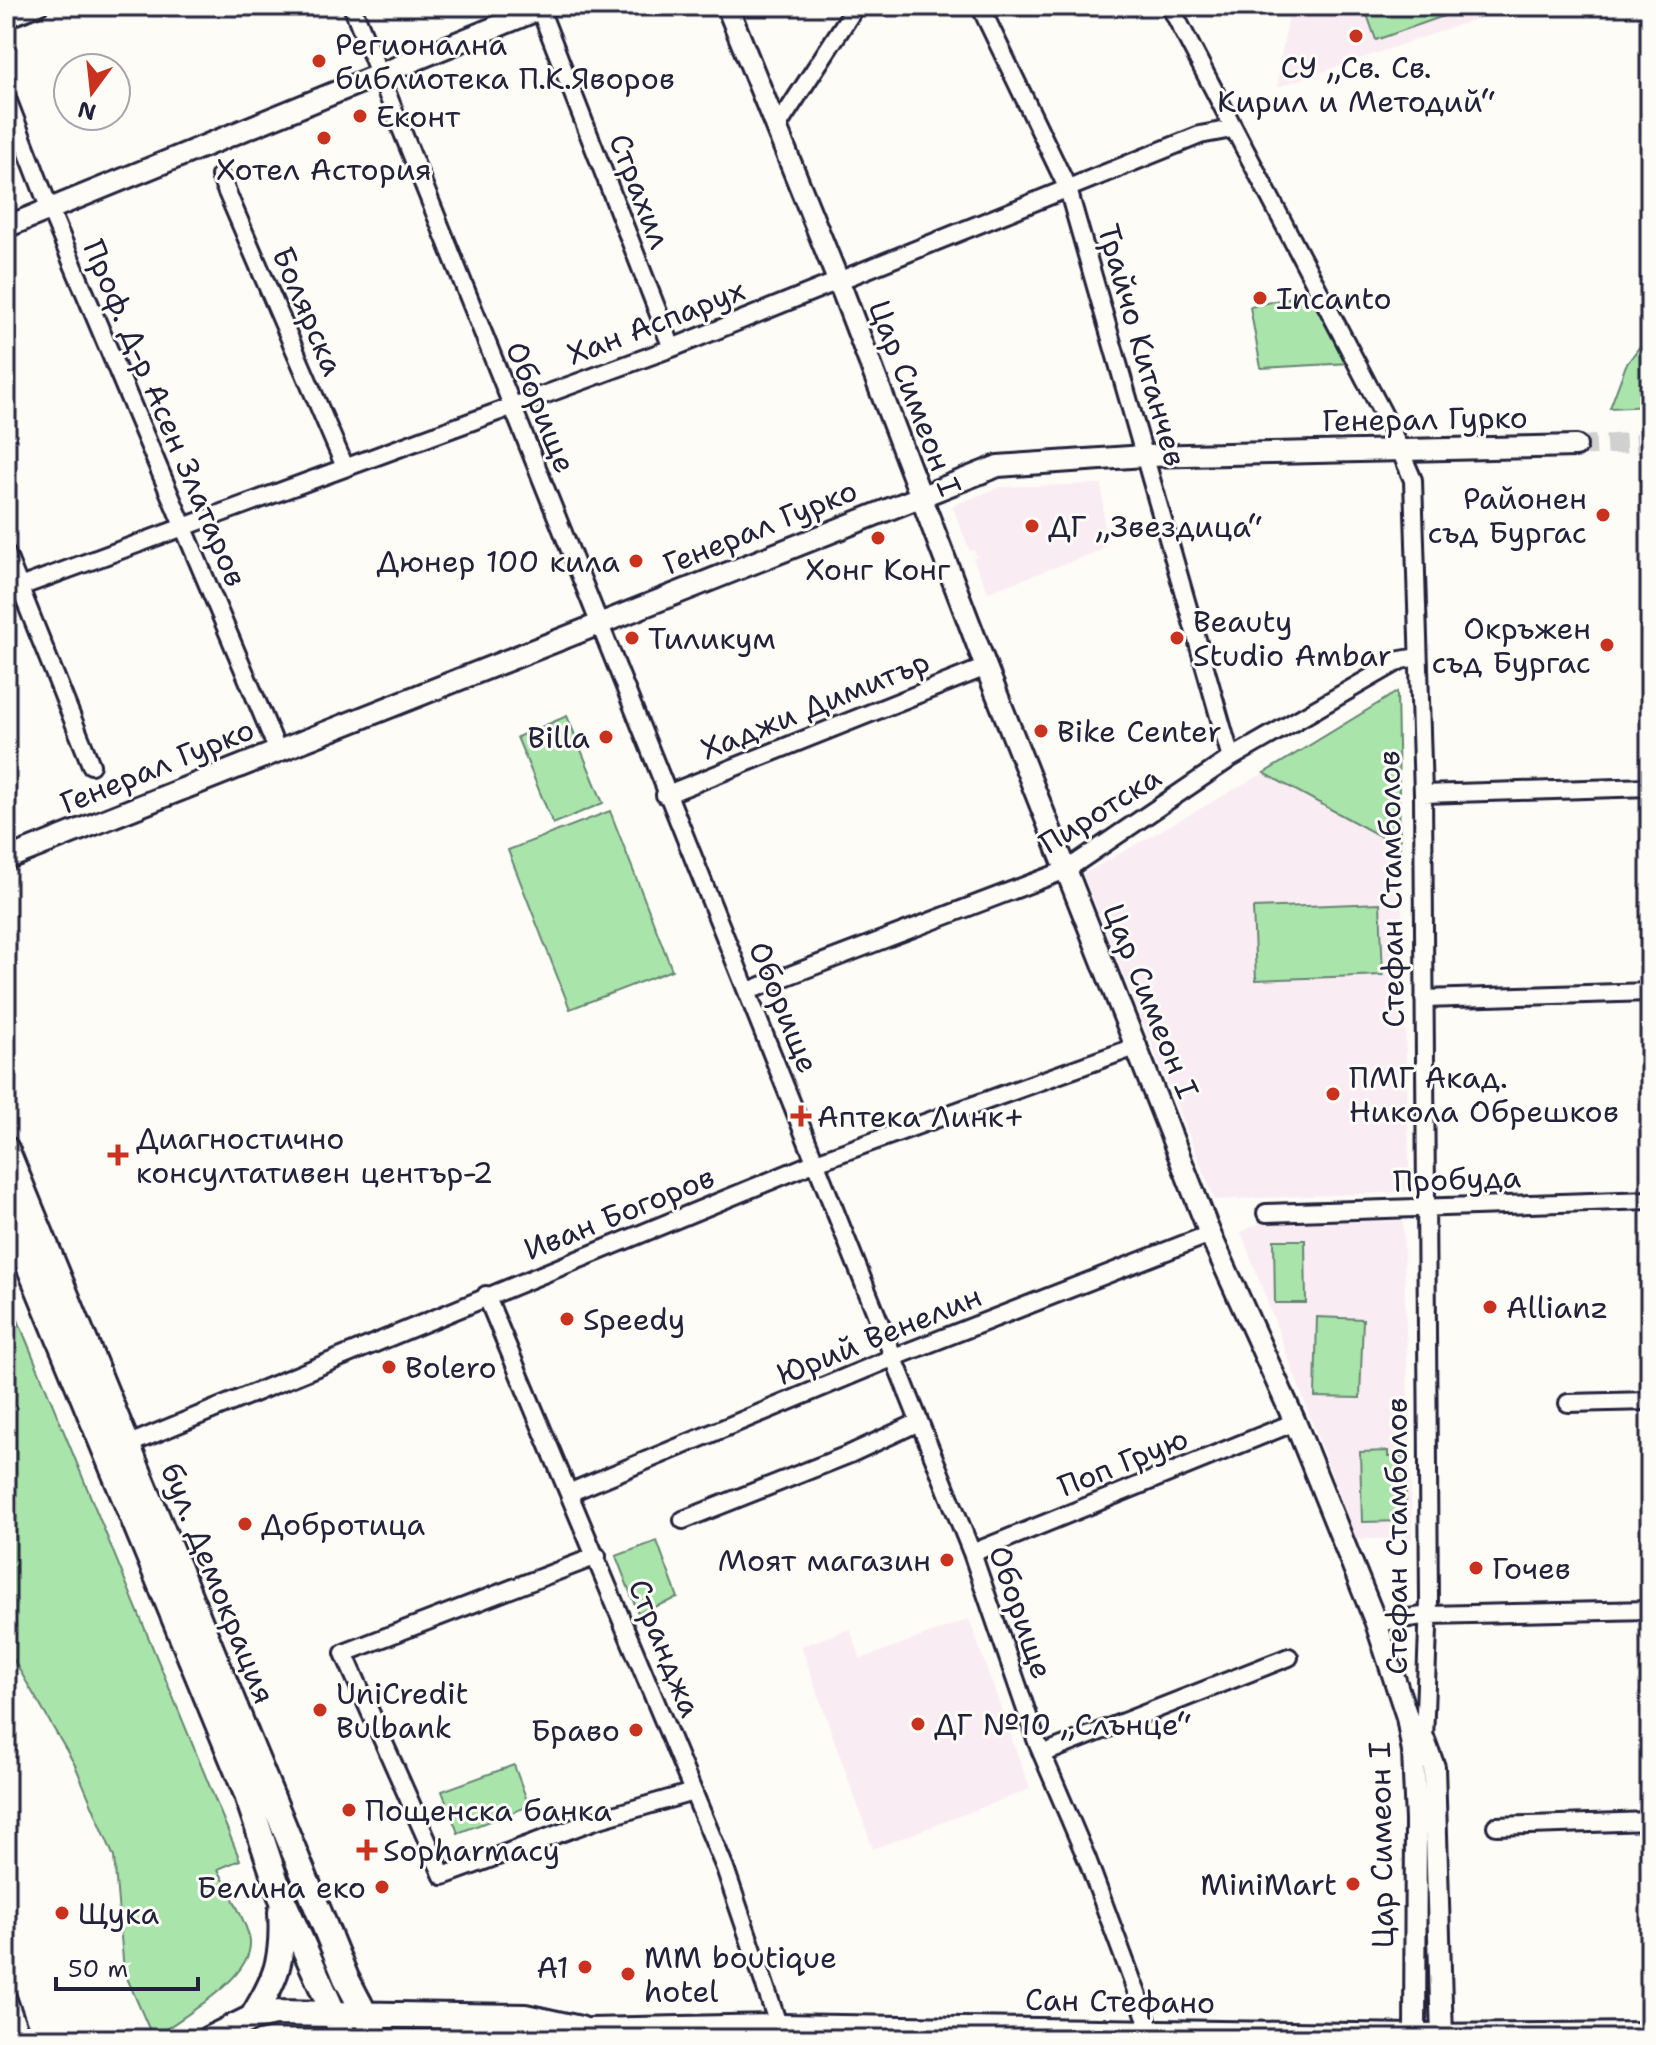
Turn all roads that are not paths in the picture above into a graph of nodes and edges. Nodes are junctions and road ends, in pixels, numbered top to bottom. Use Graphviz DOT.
graph roads {
  1 [pos="39,6"];
  2 [pos="352,6"];
  3 [pos="727,6"];
  4 [pos="856,6"];
  5 [pos="980,6"];
  6 [pos="1170,6"];
  7 [pos="543,7"];
  8 [pos="6,19"];
  9 [pos="379,73"];
  10 [pos="6,96"];
  11 [pos="776,129"];
  12 [pos="1232,129"];
  13 [pos="220,176"];
  14 [pos="1068,189"];
  15 [pos="50,210"];
  16 [pos="6,227"];
  17 [pos="838,279"];
  18 [pos="672,348"];
  19 [pos="510,407"];
  20 [pos="1576,446"];
  21 [pos="1401,451"];
  22 [pos="1145,456"];
  23 [pos="345,467"];
  24 [pos="921,496"];
  25 [pos="182,528"];
  26 [pos="6,553"];
  27 [pos="13,589"];
  28 [pos="598,624"];
  29 [pos="1418,657"];
  30 [pos="986,667"];
  31 [pos="277,749"];
  32 [pos="1231,758"];
  33 [pos="91,765"];
  34 [pos="1650,787"];
  35 [pos="1423,794"];
  36 [pos="665,795"];
  37 [pos="6,859"];
  38 [pos="1066,870"];
  39 [pos="748,991"];
  40 [pos="1650,992"];
  41 [pos="1424,999"];
  42 [pos="1138,1046"];
  43 [pos="6,1149"];
  44 [pos="816,1162"];
  45 [pos="1650,1200"];
  46 [pos="1428,1207"];
  47 [pos="6,1210"];
  48 [pos="1266,1213"];
  49 [pos="1210,1234"];
  50 [pos="486,1295"];
  51 [pos="892,1358"];
  52 [pos="1650,1401"];
  53 [pos="1568,1403"];
  54 [pos="919,1422"];
  55 [pos="1295,1422"];
  56 [pos="127,1445"];
  57 [pos="571,1492"];
  58 [pos="683,1520"];
  59 [pos="972,1553"];
  60 [pos="597,1556"];
  61 [pos="1650,1610"];
  62 [pos="1429,1615"];
  63 [pos="1376,1623"];
  64 [pos="1289,1657"];
  65 [pos="1407,1717"];
  66 [pos="1424,1740"];
  67 [pos="1042,1754"];
  68 [pos="693,1792"];
  69 [pos="1650,1821"];
  70 [pos="1496,1826"];
  71 [pos="280,1894"];
  72 [pos="6,1994"];
  73 [pos="331,2013"];
  74 [pos="364,2014"];
  75 [pos="252,2018"];
  76 [pos="779,2027"];
  77 [pos="590,2031"];
  78 [pos="1650,2035"];
  79 [pos="1154,2036"];
  80 [pos="1415,2038"];
  81 [pos="1442,2038"];
  82 [pos="22,2039"];
  83 [pos="209,2039"];
  84 [pos="345,2039"];
  85 [pos="378,2039"];
  86 [pos="551,2039"];
  1 -- 8 [label="street"];
  2 -- 9 [label="street, Оборище"];
  3 -- 11 [label="street, Цар Симеон I"];
  4 -- 11 [label="street"];
  5 -- 14 [label="street, Трайчо Китанчев"];
  6 -- 12 [label="street, Стефан Стамболов"];
  7 -- 9 [label="street"];
  7 -- 18 [label="street, Страхил"];
  9 -- 15 [label="street"];
  9 -- 19 [label="street, Оборище"];
  10 -- 15 [label="street, Проф. Д-р Асен Златаров"];
  11 -- 17 [label="street, Цар Симеон I"];
  12 -- 14 [label="street, Хан Аспарух"];
  12 -- 21 [label="street, Стефан Стамболов"];
  13 -- 23 [label="street, Болярска"];
  14 -- 17 [label="street, Хан Аспарух"];
  14 -- 22 [label="street, Трайчо Китанчев"];
  15 -- 16 [label="street"];
  15 -- 25 [label="street, Проф. Д-р Асен Златаров"];
  17 -- 18 [label="street, Хан Аспарух"];
  17 -- 24 [label="street, Цар Симеон I"];
  18 -- 19 [label="street, Хан Аспарух"];
  19 -- 23 [label="street, Хан Аспарух"];
  19 -- 28 [label="street, Оборище"];
  20 -- 21 [label="street, Генерал Гурко"];
  21 -- 22 [label="street, Генерал Гурко"];
  21 -- 29 [label="street, Стефан Стамболов"];
  22 -- 24 [label="street, Генерал Гурко"];
  22 -- 32 [label="street, Трайчо Китанчев"];
  23 -- 25 [label="street, Хан Аспарух"];
  24 -- 28 [label="street, Генерал Гурко"];
  24 -- 30 [label="street, Цар Симеон I"];
  25 -- 27 [label="street, Хан Аспарух"];
  25 -- 31 [label="street, Проф. Д-р Асен Златаров"];
  26 -- 27 [label="street"];
  27 -- 33 [label="street"];
  28 -- 31 [label="street, Генерал Гурко"];
  28 -- 36 [label="street, Оборище"];
  29 -- 32 [label="street, Пиротска"];
  29 -- 35 [label="street, Стефан Стамболов"];
  30 -- 36 [label="street, Хаджи Димитър"];
  30 -- 38 [label="street, Цар Симеон I"];
  31 -- 37 [label="street, Генерал Гурко"];
  32 -- 38 [label="street, Пиротска"];
  34 -- 35 [label="street"];
  35 -- 41 [label="street, Стефан Стамболов"];
  36 -- 39 [label="street, Оборище"];
  38 -- 39 [label="street, Пиротска"];
  38 -- 42 [label="street, Цар Симеон I"];
  39 -- 44 [label="street, Оборище"];
  40 -- 41 [label="street"];
  41 -- 46 [label="street, Стефан Стамболов"];
  42 -- 44 [label="street, Иван Богоров"];
  42 -- 49 [label="street, Цар Симеон I"];
  43 -- 56 [label="main road, бул. Демокрация"];
  44 -- 50 [label="street, Иван Богоров"];
  44 -- 51 [label="street, Оборище"];
  45 -- 46 [label="street, Пробуда"];
  46 -- 48 [label="street, Пробуда"];
  46 -- 62 [label="street, Стефан Стамболов"];
  47 -- 71 [label="main road, бул. Демокрация"];
  49 -- 51 [label="street, Юрий Венелин"];
  49 -- 55 [label="street, Цар Симеон I"];
  50 -- 56 [label="street, Иван Богоров"];
  50 -- 57 [label="street, Странджа"];
  51 -- 54 [label="street, Оборище"];
  51 -- 57 [label="street, Юрий Венелин"];
  52 -- 53 [label="street"];
  54 -- 58 [label="street"];
  54 -- 59 [label="street, Оборище"];
  55 -- 59 [label="street, Поп Грую"];
  55 -- 63 [label="street, Цар Симеон I"];
  56 -- 74 [label="main road, бул. Демокрация"];
  57 -- 60 [label="street, Странджа"];
  59 -- 67 [label="street, Оборище"];
  60 -- 68 [label="street, Странджа"];
  60 -- 68 [label="street"];
  61 -- 62 [label="street"];
  62 -- 63 [label="street"];
  62 -- 66 [label="street, Стефан Стамболов"];
  63 -- 65 [label="street, Цар Симеон I"];
  64 -- 67 [label="street"];
  65 -- 66 [label="street, Стефан Стамболов"];
  65 -- 80 [label="street, Цар Симеон I"];
  66 -- 81 [label="street, Стефан Стамболов"];
  67 -- 79 [label="street, Оборище"];
  68 -- 76 [label="street, Странджа"];
  69 -- 70 [label="street"];
  71 -- 73 [label="main road, бул. Демокрация"];
  71 -- 75 [label="main road"];
  72 -- 82 [label="street"];
  73 -- 74 [label="main road, Сан Стефано"];
  73 -- 75 [label="main road, Сан Стефано"];
  73 -- 84 [label="main road, бул. Демокрация"];
  74 -- 77 [label="main road, Сан Стефано"];
  74 -- 85 [label="main road, бул. Демокрация"];
  75 -- 83 [label="main road"];
  76 -- 77 [label="main road, Сан Стефано"];
  76 -- 79 [label="main road, Сан Стефано"];
  77 -- 86 [label="main road, Сан Стефано"];
  78 -- 81 [label="main road, Сан Стефано"];
  79 -- 80 [label="main road, Сан Стефано"];
  80 -- 81 [label="main road, Сан Стефано"];
}
